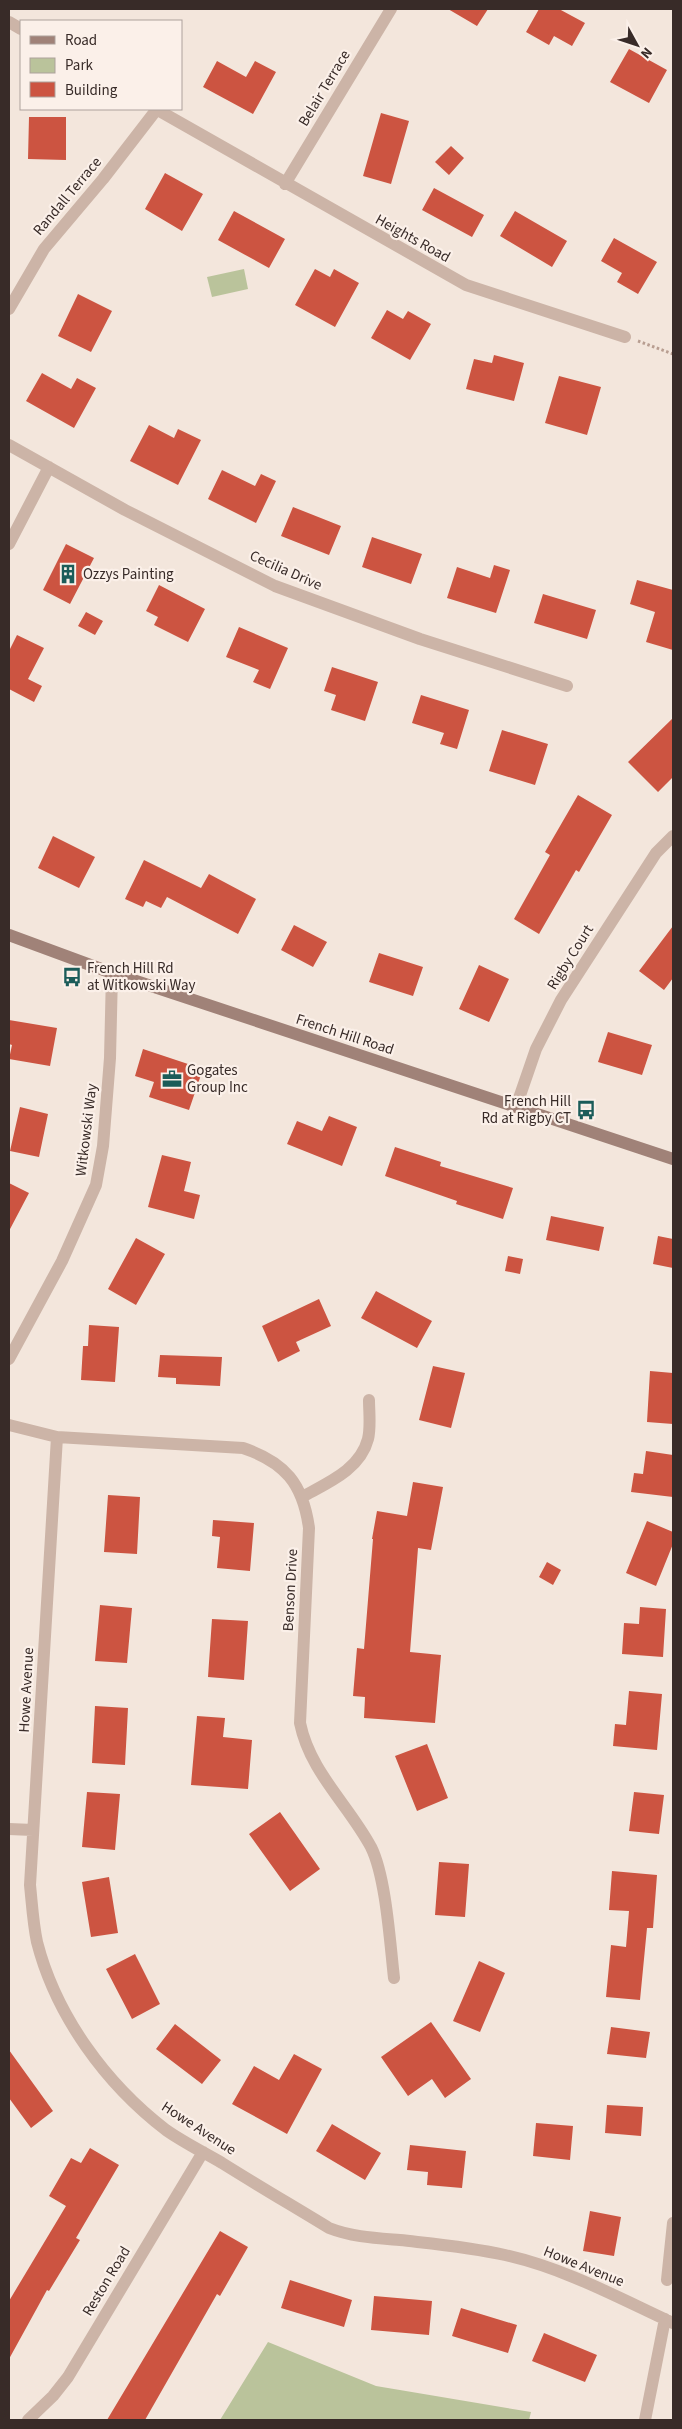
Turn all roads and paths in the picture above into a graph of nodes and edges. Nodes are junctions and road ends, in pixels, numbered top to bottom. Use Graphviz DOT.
graph roads {
  1 [pos="391,9"];
  2 [pos="9,22"];
  3 [pos="20,28"];
  4 [pos="155,110"];
  5 [pos="158,110"];
  6 [pos="285,184"];
  7 [pos="9,309"];
  8 [pos="625,337"];
  9 [pos="673,354"];
  10 [pos="9,445"];
  11 [pos="49,467"];
  12 [pos="9,544"];
  13 [pos="566,686"];
  14 [pos="673,836"];
  15 [pos="9,935"];
  16 [pos="112,974"];
  17 [pos="516,1107"];
  18 [pos="673,1159"];
  19 [pos="9,1360"];
  20 [pos="369,1400"];
  21 [pos="9,1425"];
  22 [pos="57,1437"];
  23 [pos="302,1497"];
  24 [pos="9,1829"];
  25 [pos="33,1830"];
  26 [pos="394,1978"];
  27 [pos="203,2152"];
  28 [pos="673,2223"];
  29 [pos="667,2280"];
  30 [pos="669,2321"];
  31 [pos="28,2420"];
  32 [pos="645,2420"];
  1 -- 6 [label="street, Belair Terrace"];
  2 -- 3 [label="street"];
  4 -- 7 [label="street, Randall Terrace"];
  5 -- 6 [label="street, Heights Road"];
  6 -- 8 [label="street, Heights Road"];
  8 -- 9 [label="path"];
  10 -- 11 [label="street, Cecilia Drive"];
  11 -- 12 [label="street"];
  11 -- 13 [label="street, Cecilia Drive"];
  14 -- 17 [label="street, Rigby Court"];
  15 -- 16 [label="main road, French Hill Road"];
  16 -- 17 [label="main road, French Hill Road"];
  16 -- 19 [label="street, Witkowski Way"];
  17 -- 18 [label="main road, French Hill Road"];
  20 -- 23 [label="street"];
  21 -- 22 [label="street, Benson Drive"];
  22 -- 23 [label="street, Benson Drive"];
  22 -- 25 [label="street, Howe Avenue"];
  23 -- 26 [label="street, Benson Drive"];
  24 -- 25 [label="street"];
  25 -- 27 [label="street, Howe Avenue"];
  27 -- 30 [label="street, Howe Avenue"];
  27 -- 31 [label="street, Reston Road"];
  28 -- 29 [label="street"];
  30 -- 32 [label="street"];
}
